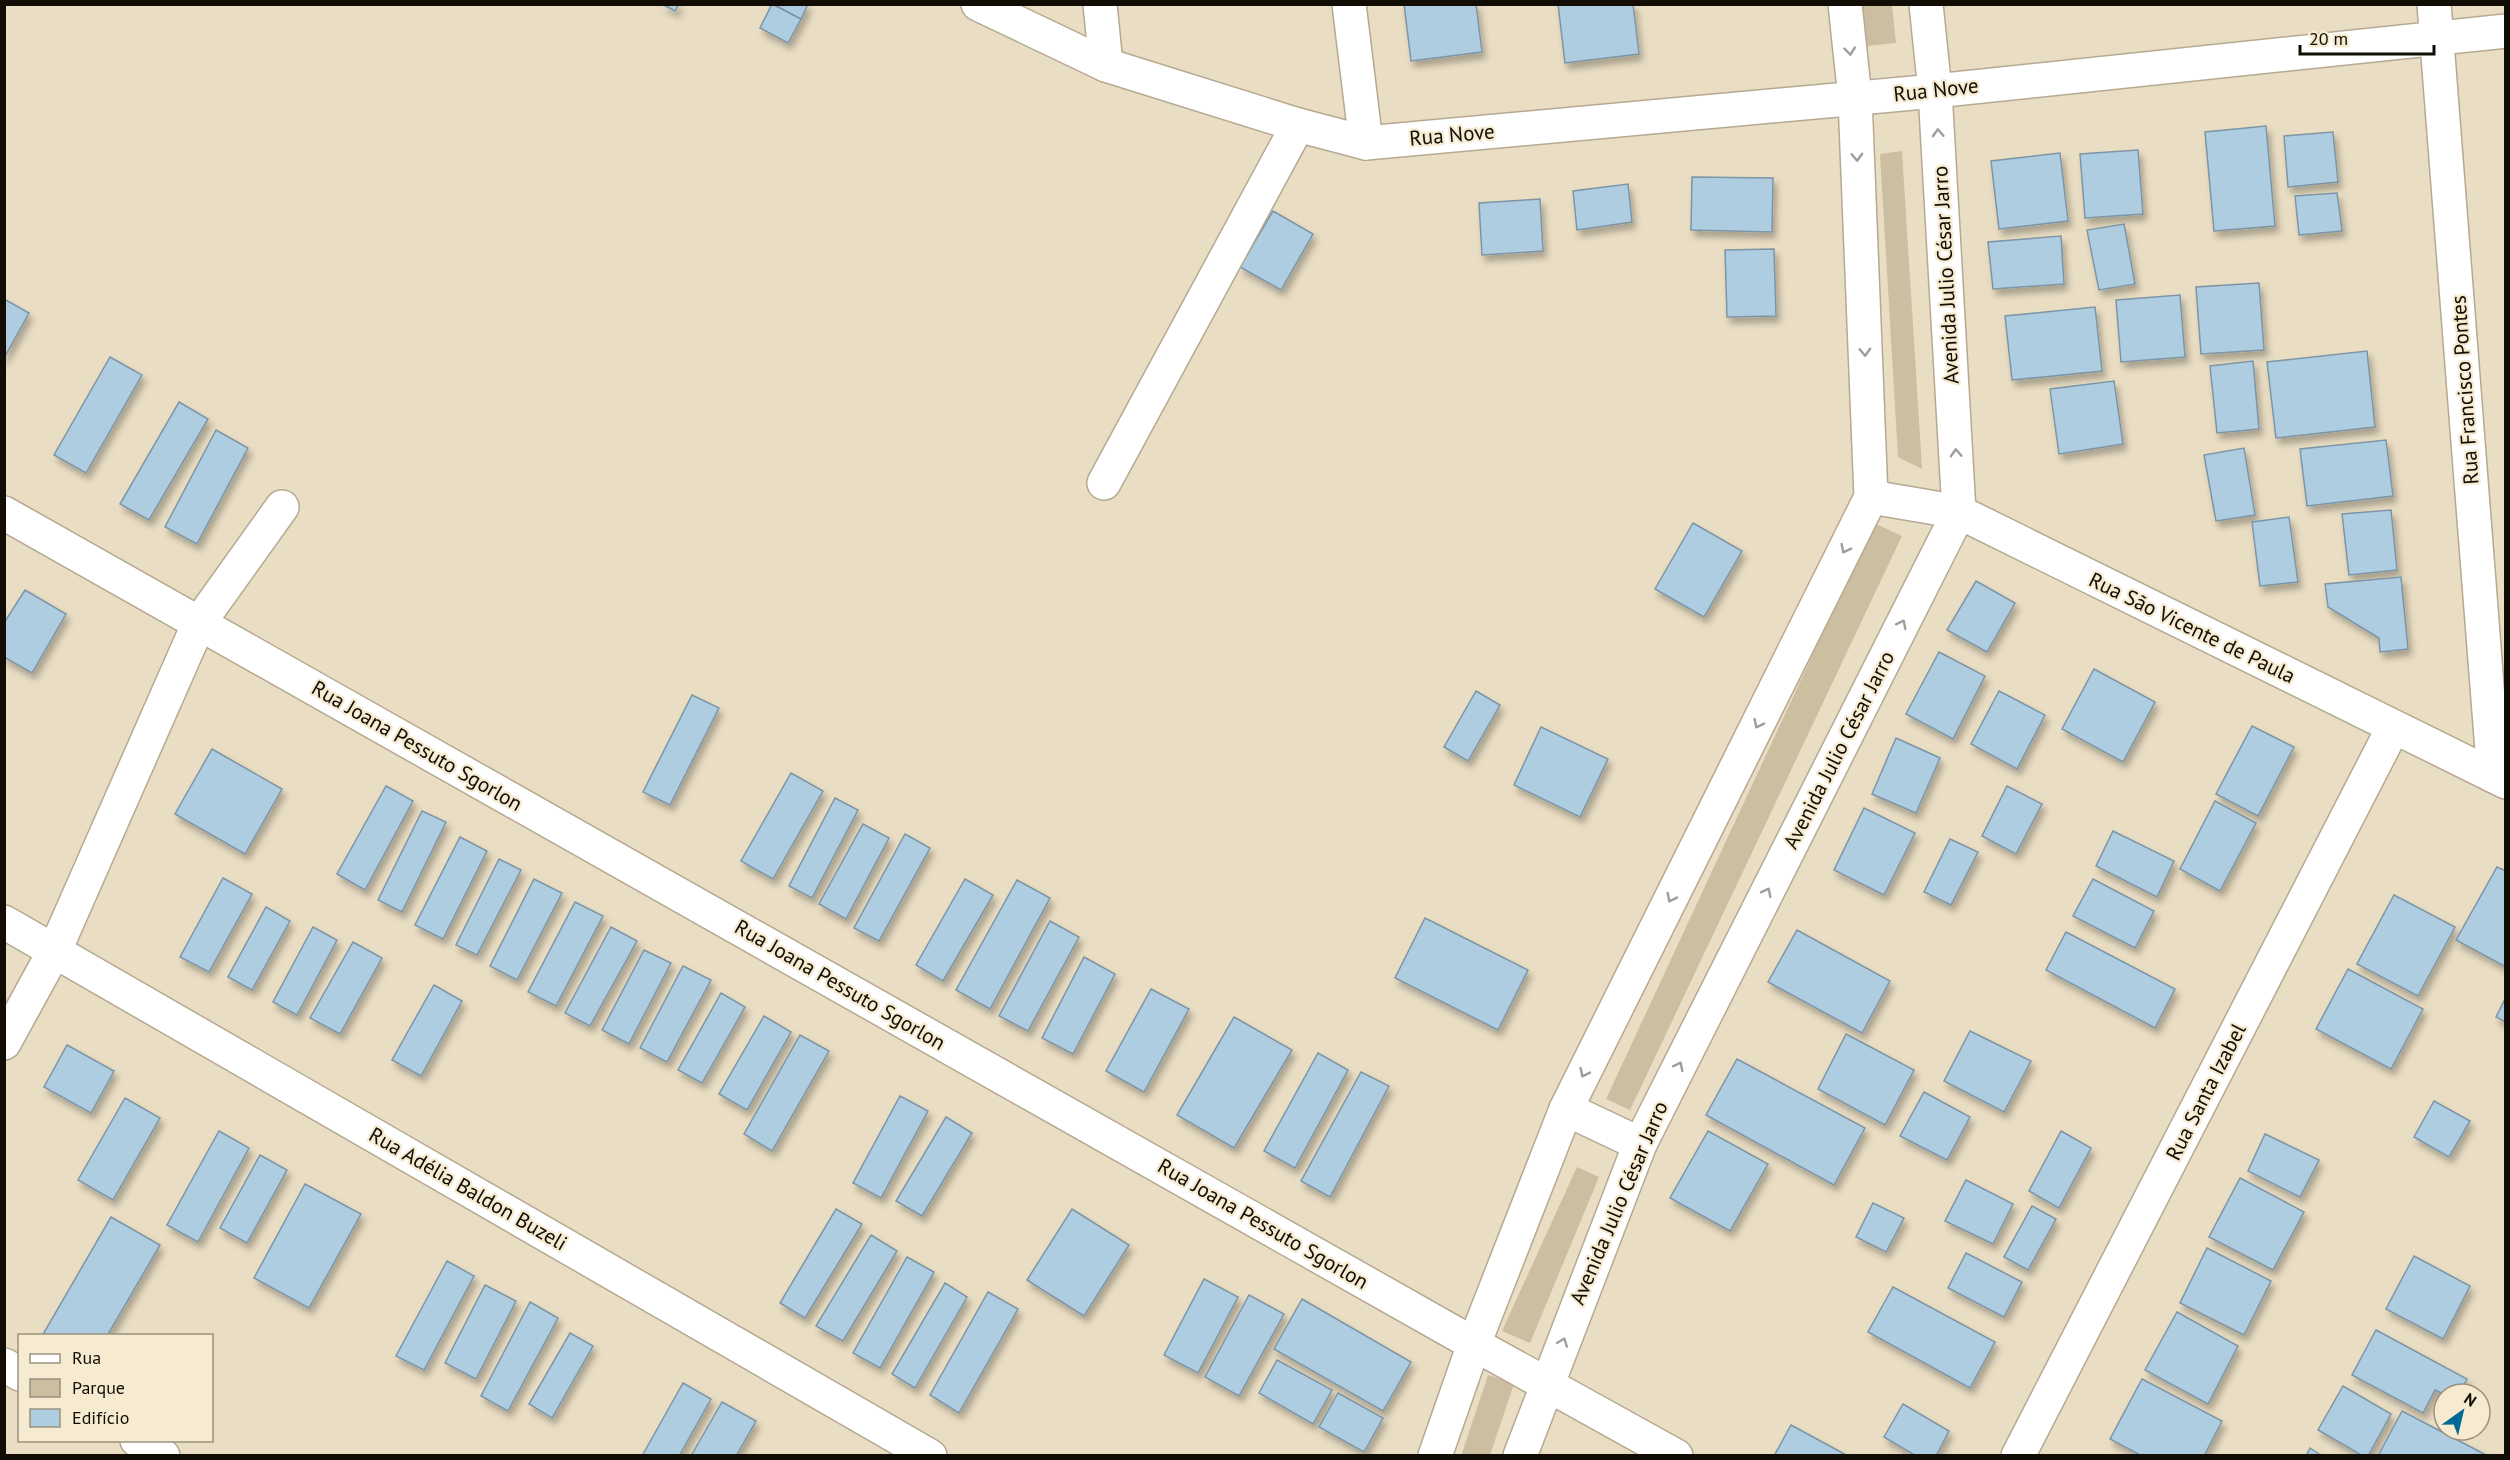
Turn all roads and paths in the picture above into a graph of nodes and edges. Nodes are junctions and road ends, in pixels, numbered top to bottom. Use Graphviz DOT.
graph roads {
  1 [pos="978,4"];
  2 [pos="1100,4"];
  3 [pos="1349,4"];
  4 [pos="1845,4"];
  5 [pos="1926,4"];
  6 [pos="2434,4"];
  7 [pos="2505,31"];
  8 [pos="2438,39"];
  9 [pos="1106,65"];
  10 [pos="1935,91"];
  11 [pos="1855,98"];
  12 [pos="1298,125"];
  13 [pos="1366,143"];
  14 [pos="1104,483"];
  15 [pos="1871,497"];
  16 [pos="282,507"];
  17 [pos="1959,512"];
  18 [pos="4,513"];
  19 [pos="199,623"];
  20 [pos="2393,728"];
  21 [pos="2500,779"];
  22 [pos="4,922"];
  23 [pos="55,950"];
  24 [pos="4,1043"];
  25 [pos="1566,1109"];
  26 [pos="1640,1144"];
  27 [pos="1474,1344"];
  28 [pos="4,1365"];
  29 [pos="18,1373"];
  30 [pos="1547,1383"];
  31 [pos="140,1442"];
  32 [pos="163,1455"];
  33 [pos="930,1455"];
  34 [pos="1435,1455"];
  35 [pos="1520,1455"];
  36 [pos="1676,1455"];
  37 [pos="2018,1455"];
  1 -- 9 [label="street"];
  2 -- 9 [label="street"];
  3 -- 13 [label="street"];
  4 -- 11 [label="street, one-way"];
  5 -- 10 [label="street, Avenida Julio César Jarro"];
  6 -- 8 [label="street, Rua Francisco Pontes"];
  7 -- 8 [label="street, Rua Nove"];
  8 -- 10 [label="street, Rua Nove"];
  8 -- 21 [label="street, Rua Francisco Pontes"];
  9 -- 12 [label="street"];
  10 -- 11 [label="street, Rua Nove"];
  17 -- 10 [label="street, Avenida Julio César Jarro, one-way"];
  11 -- 13 [label="street, Rua Nove"];
  11 -- 15 [label="street, one-way"];
  12 -- 13 [label="street"];
  12 -- 14 [label="street"];
  15 -- 17 [label="street, Rua São Vicente de Paula"];
  15 -- 25 [label="street, one-way"];
  16 -- 19 [label="street"];
  17 -- 20 [label="street, Rua São Vicente de Paula"];
  26 -- 17 [label="street, Avenida Julio César Jarro, one-way"];
  18 -- 19 [label="street, Rua Joana Pessuto Sgorlon"];
  19 -- 23 [label="street"];
  19 -- 27 [label="street, Rua Joana Pessuto Sgorlon"];
  20 -- 21 [label="street, Rua São Vicente de Paula"];
  20 -- 37 [label="street, Rua Santa Izabel"];
  22 -- 23 [label="street, Rua Adélia Baldon Buzeli"];
  23 -- 24 [label="street"];
  23 -- 33 [label="street, Rua Adélia Baldon Buzeli"];
  25 -- 26 [label="street"];
  25 -- 27 [label="street"];
  30 -- 26 [label="street, Avenida Julio César Jarro, one-way"];
  27 -- 30 [label="street, Rua Joana Pessuto Sgorlon"];
  27 -- 34 [label="street"];
  28 -- 29 [label="street"];
  30 -- 35 [label="street, Avenida Julio César Jarro"];
  30 -- 36 [label="street, Rua Joana Pessuto Sgorlon"];
  31 -- 32 [label="street"];
}
